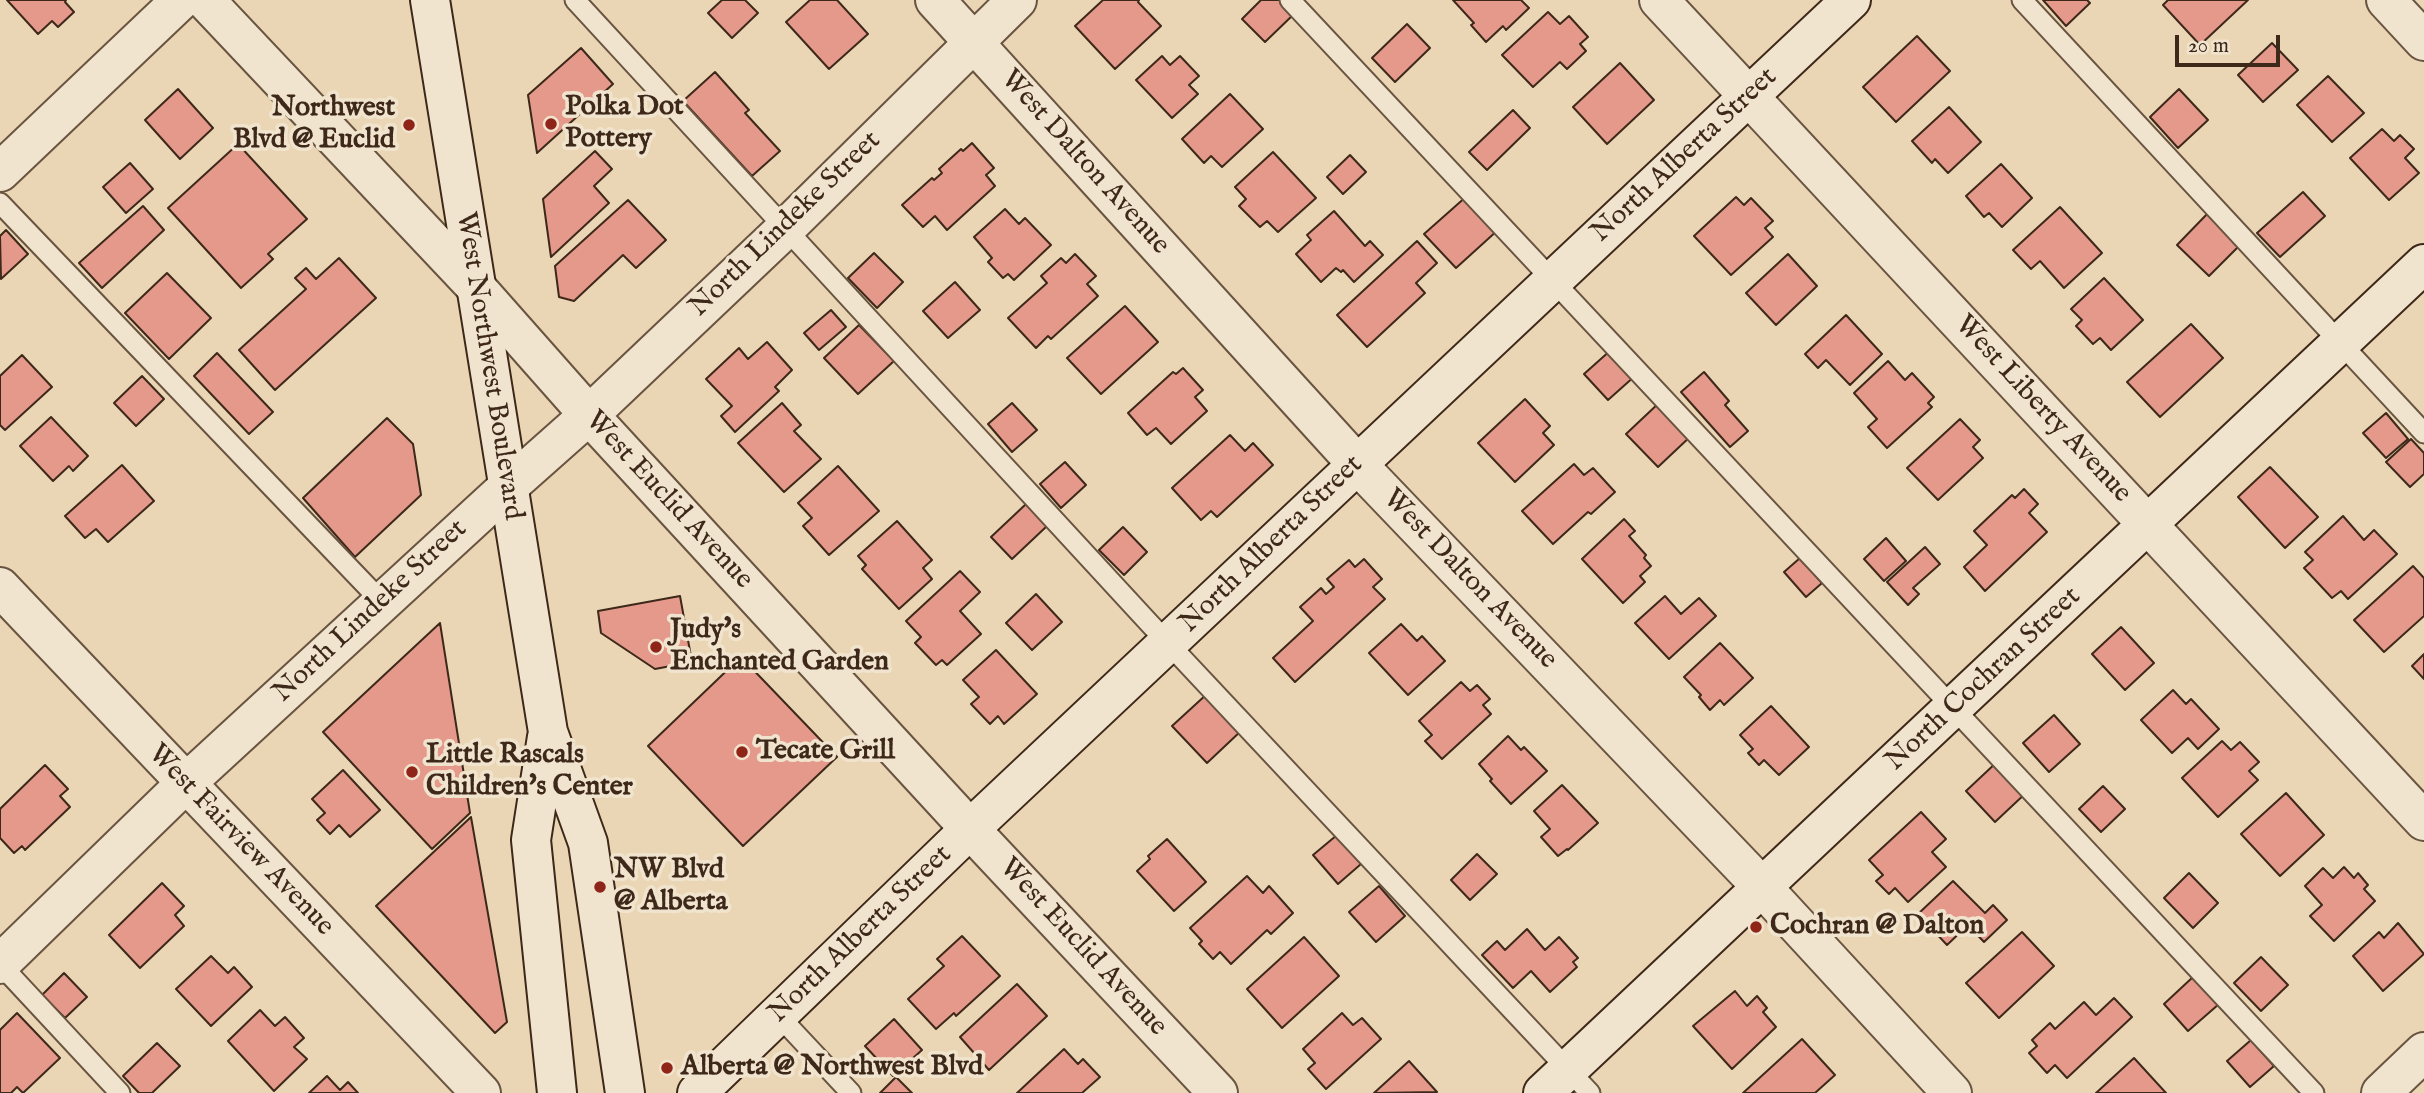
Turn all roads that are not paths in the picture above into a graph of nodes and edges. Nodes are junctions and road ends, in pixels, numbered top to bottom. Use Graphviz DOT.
graph roads {
  1 [pos="181,0"];
  2 [pos="205,0"];
  3 [pos="429,0"];
  4 [pos="575,0"];
  5 [pos="935,0"];
  6 [pos="1017,0"];
  7 [pos="1290,0"];
  8 [pos="1659,0"];
  9 [pos="1852,0"];
  10 [pos="2022,0"];
  11 [pos="2386,0"];
  12 [pos="973,41"];
  13 [pos="2424,41"];
  14 [pos="1749,96"];
  15 [pos="0,172"];
  16 [pos="0,203"];
  17 [pos="786,228"];
  18 [pos="2424,264"];
  19 [pos="1552,280"];
  20 [pos="474,285"];
  21 [pos="2340,343"];
  22 [pos="589,415"];
  23 [pos="2424,433"];
  24 [pos="1357,464"];
  25 [pos="509,486"];
  26 [pos="2149,525"];
  27 [pos="0,587"];
  28 [pos="382,602"];
  29 [pos="1169,643"];
  30 [pos="1955,708"];
  31 [pos="548,732"];
  32 [pos="185,783"];
  33 [pos="2424,821"];
  34 [pos="970,829"];
  35 [pos="1762,887"];
  36 [pos="0,964"];
  37 [pos="778,1015"];
  38 [pos="2424,1052"];
  39 [pos="1567,1085"];
  40 [pos="120,1093"];
  41 [pos="481,1093"];
  42 [pos="556,1093"];
  43 [pos="625,1093"];
  44 [pos="696,1093"];
  45 [pos="851,1093"];
  46 [pos="1218,1093"];
  47 [pos="1952,1093"];
  48 [pos="2314,1093"];
  49 [pos="2381,1093"];
  1 -- 15 [label="street"];
  2 -- 20 [label="street, West Euclid Avenue"];
  3 -- 20 [label="street, West Northwest Boulevard"];
  4 -- 17 [label="lane"];
  5 -- 12 [label="street, West Dalton Avenue"];
  6 -- 12 [label="street, North Lindeke Street"];
  7 -- 19 [label="lane"];
  8 -- 14 [label="street, West Liberty Avenue"];
  9 -- 14 [label="street, North Alberta Street"];
  10 -- 21 [label="lane"];
  11 -- 13 [label="street"];
  12 -- 17 [label="street, North Lindeke Street"];
  12 -- 24 [label="street, West Dalton Avenue"];
  14 -- 19 [label="street, North Alberta Street"];
  14 -- 26 [label="street, West Liberty Avenue"];
  16 -- 28 [label="lane"];
  17 -- 22 [label="street, North Lindeke Street"];
  17 -- 29 [label="lane"];
  18 -- 21 [label="street, North Cochran Street"];
  19 -- 24 [label="street, North Alberta Street"];
  19 -- 30 [label="lane"];
  20 -- 22 [label="street, West Euclid Avenue"];
  20 -- 25 [label="street, West Northwest Boulevard"];
  21 -- 23 [label="lane"];
  21 -- 26 [label="street, North Cochran Street"];
  22 -- 25 [label="street, North Lindeke Street"];
  22 -- 34 [label="street, West Euclid Avenue"];
  24 -- 29 [label="street, North Alberta Street"];
  24 -- 35 [label="street, West Dalton Avenue"];
  25 -- 28 [label="street, North Lindeke Street"];
  25 -- 31 [label="street, West Northwest Boulevard"];
  26 -- 30 [label="street, North Cochran Street"];
  26 -- 33 [label="street, West Liberty Avenue"];
  27 -- 32 [label="street, West Fairview Avenue"];
  28 -- 32 [label="street, North Lindeke Street"];
  29 -- 34 [label="street, North Alberta Street"];
  29 -- 39 [label="lane"];
  30 -- 35 [label="street, North Cochran Street"];
  30 -- 48 [label="lane"];
  31 -- 42 [label="street, West Northwest Boulevard"];
  31 -- 43 [label="street, West Northwest Boulevard"];
  32 -- 36 [label="street, North Lindeke Street"];
  32 -- 41 [label="street, West Fairview Avenue"];
  34 -- 37 [label="street, North Alberta Street"];
  34 -- 46 [label="street, West Euclid Avenue"];
  35 -- 39 [label="street, North Cochran Street"];
  35 -- 47 [label="street, West Dalton Avenue"];
  36 -- 40 [label="lane"];
  37 -- 44 [label="street, North Alberta Street"];
  37 -- 45 [label="lane"];
  38 -- 49 [label="street"];
}
